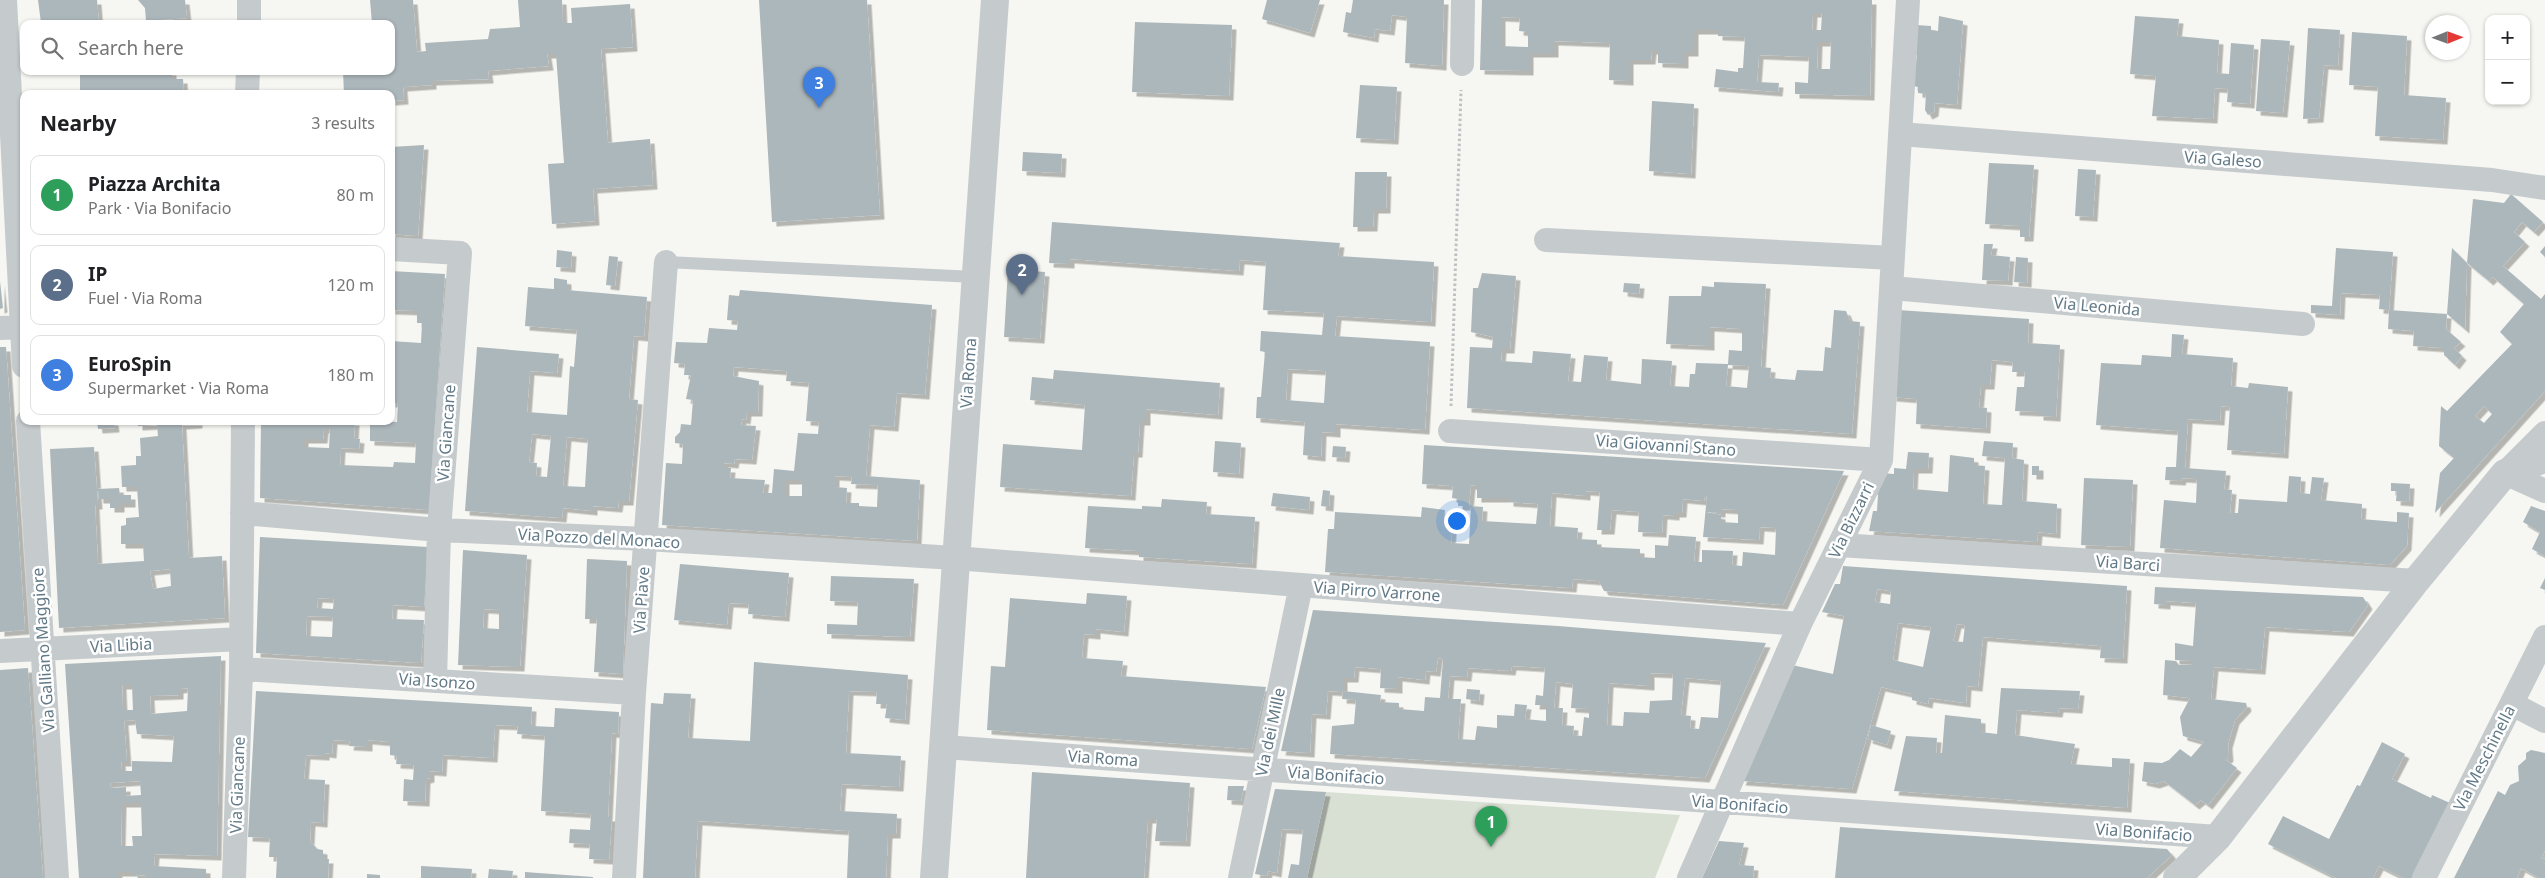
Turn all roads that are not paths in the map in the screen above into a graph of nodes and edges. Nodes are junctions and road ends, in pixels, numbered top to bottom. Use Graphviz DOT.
graph roads {
  1 [pos="6,0"];
  2 [pos="249,0"];
  3 [pos="995,0"];
  4 [pos="1463,0"];
  5 [pos="1908,0"];
  6 [pos="248,20"];
  7 [pos="1462,64"];
  8 [pos="248,75"];
  9 [pos="247,90"];
  10 [pos="1900,134"];
  11 [pos="2545,188"];
  12 [pos="1546,240"];
  13 [pos="395,249"];
  14 [pos="1893,258"];
  15 [pos="666,262"];
  16 [pos="975,277"];
  17 [pos="1892,288"];
  18 [pos="2303,324"];
  19 [pos="10,327"];
  20 [pos="20,355"];
  21 [pos="28,425"];
  22 [pos="243,425"];
  23 [pos="1450,431"];
  24 [pos="2545,433"];
  25 [pos="2545,459"];
  26 [pos="1881,460"];
  27 [pos="2505,473"];
  28 [pos="2545,491"];
  29 [pos="242,514"];
  30 [pos="438,530"];
  31 [pos="646,539"];
  32 [pos="1839,545"];
  33 [pos="955,558"];
  34 [pos="2416,581"];
  35 [pos="1301,585"];
  36 [pos="1800,624"];
  37 [pos="2545,637"];
  38 [pos="241,639"];
  39 [pos="43,649"];
  40 [pos="0,651"];
  41 [pos="241,669"];
  42 [pos="435,681"];
  43 [pos="634,693"];
  44 [pos="2512,704"];
  45 [pos="2545,721"];
  46 [pos="944,747"];
  47 [pos="1262,770"];
  48 [pos="1722,802"];
  49 [pos="2218,837"];
  50 [pos="58,878"];
  51 [pos="234,878"];
  52 [pos="624,878"];
  53 [pos="934,878"];
  54 [pos="1240,878"];
  55 [pos="1689,878"];
  56 [pos="2177,878"];
  57 [pos="2424,878"];
  1 -- 19 [label="street"];
  2 -- 6 [label="street"];
  3 -- 16 [label="street, Via Roma"];
  4 -- 7 [label="street"];
  5 -- 10 [label="street, Via Bizzarri"];
  8 -- 9 [label="street"];
  10 -- 11 [label="street, Via Galeso"];
  10 -- 14 [label="street, Via Bizzarri"];
  12 -- 14 [label="street"];
  13 -- 30 [label="street, Via Giancane"];
  14 -- 17 [label="street, Via Bizzarri"];
  15 -- 16 [label="lane"];
  15 -- 31 [label="street, Via Piave"];
  16 -- 33 [label="street, Via Roma"];
  17 -- 18 [label="street, Via Leonida"];
  17 -- 26 [label="street, Via Bizzarri"];
  19 -- 20 [label="street"];
  21 -- 39 [label="street, Via Galliano Maggiore"];
  22 -- 29 [label="street, Via Giancane"];
  23 -- 26 [label="street, Via Giovanni Stano"];
  24 -- 27 [label="street"];
  25 -- 27 [label="street"];
  26 -- 32 [label="street, Via Bizzarri"];
  27 -- 28 [label="street"];
  27 -- 34 [label="street"];
  29 -- 30 [label="street, Via Pozzo del Monaco"];
  29 -- 38 [label="street, Via Giancane"];
  30 -- 31 [label="street, Via Pozzo del Monaco"];
  30 -- 42 [label="street, Via Giancane"];
  31 -- 33 [label="street, Via Pozzo del Monaco"];
  31 -- 43 [label="street, Via Piave"];
  32 -- 34 [label="street, Via Barci"];
  32 -- 36 [label="street, Via Bizzarri"];
  33 -- 35 [label="street, Via Pirro Varrone"];
  33 -- 46 [label="street, Via Roma"];
  34 -- 49 [label="street"];
  35 -- 36 [label="street, Via Pirro Varrone"];
  35 -- 47 [label="street, Via dei Mille"];
  36 -- 48 [label="street, Via Bizzarri"];
  37 -- 44 [label="street, Via Meschinella"];
  38 -- 39 [label="street, Via Libia"];
  38 -- 41 [label="street, Via Giancane"];
  39 -- 40 [label="street, Via Libia"];
  39 -- 50 [label="street, Via Galliano Maggiore"];
  41 -- 42 [label="street, Via Isonzo"];
  41 -- 51 [label="street, Via Giancane"];
  42 -- 43 [label="street, Via Isonzo"];
  43 -- 52 [label="street, Via Piave"];
  44 -- 45 [label="street"];
  44 -- 57 [label="street, Via Meschinella"];
  46 -- 47 [label="street, Via Roma"];
  46 -- 53 [label="street, Via Roma"];
  47 -- 48 [label="street, Via Bonifacio"];
  47 -- 54 [label="street, Via dei Mille"];
  48 -- 49 [label="street, Via Bonifacio"];
  48 -- 55 [label="street, Via Bizzarri"];
  49 -- 56 [label="street"];
}
